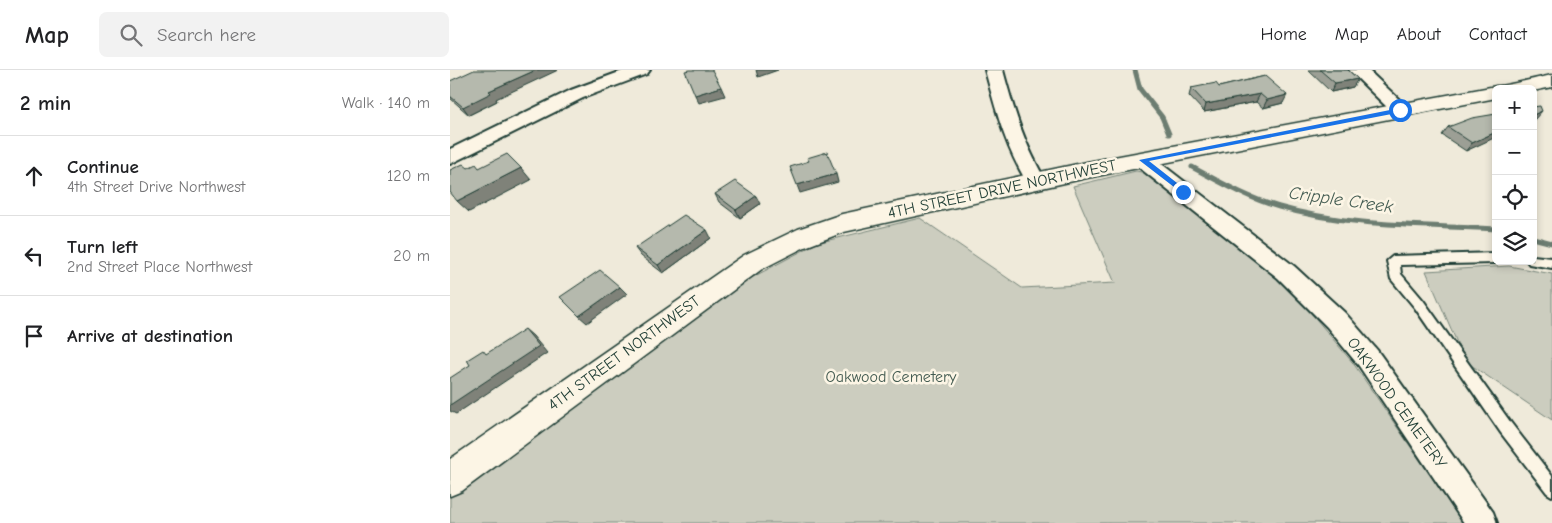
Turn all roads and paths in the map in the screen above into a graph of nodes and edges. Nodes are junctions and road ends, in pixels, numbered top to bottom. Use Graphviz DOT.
graph roads {
  1 [pos="642,70"];
  2 [pos="994,70"];
  3 [pos="1358,70"];
  4 [pos="1552,80"];
  5 [pos="1529,85"];
  6 [pos="1492,93"];
  7 [pos="1400,110"];
  8 [pos="450,157"];
  9 [pos="1143,160"];
  10 [pos="1036,181"];
  11 [pos="804,236"];
  12 [pos="1492,258"];
  13 [pos="1537,261"];
  14 [pos="1552,263"];
  15 [pos="450,478"];
  16 [pos="1552,488"];
  17 [pos="1482,523"];
  1 -- 8 [label="street"];
  2 -- 10 [label="street"];
  3 -- 7 [label="street"];
  4 -- 5 [label="main road"];
  6 -- 7 [label="main road, 4TH STREET DRIVE NORTHWEST"];
  7 -- 9 [label="main road, 4TH STREET DRIVE NORTHWEST"];
  9 -- 10 [label="main road, 4TH STREET DRIVE NORTHWEST"];
  9 -- 17 [label="street, OAKWOOD CEMETERY"];
  10 -- 11 [label="main road, 4TH STREET DRIVE NORTHWEST"];
  11 -- 15 [label="main road, 4TH STREET NORTHWEST"];
  12 -- 16 [label="lane"];
  13 -- 14 [label="lane"];
}
